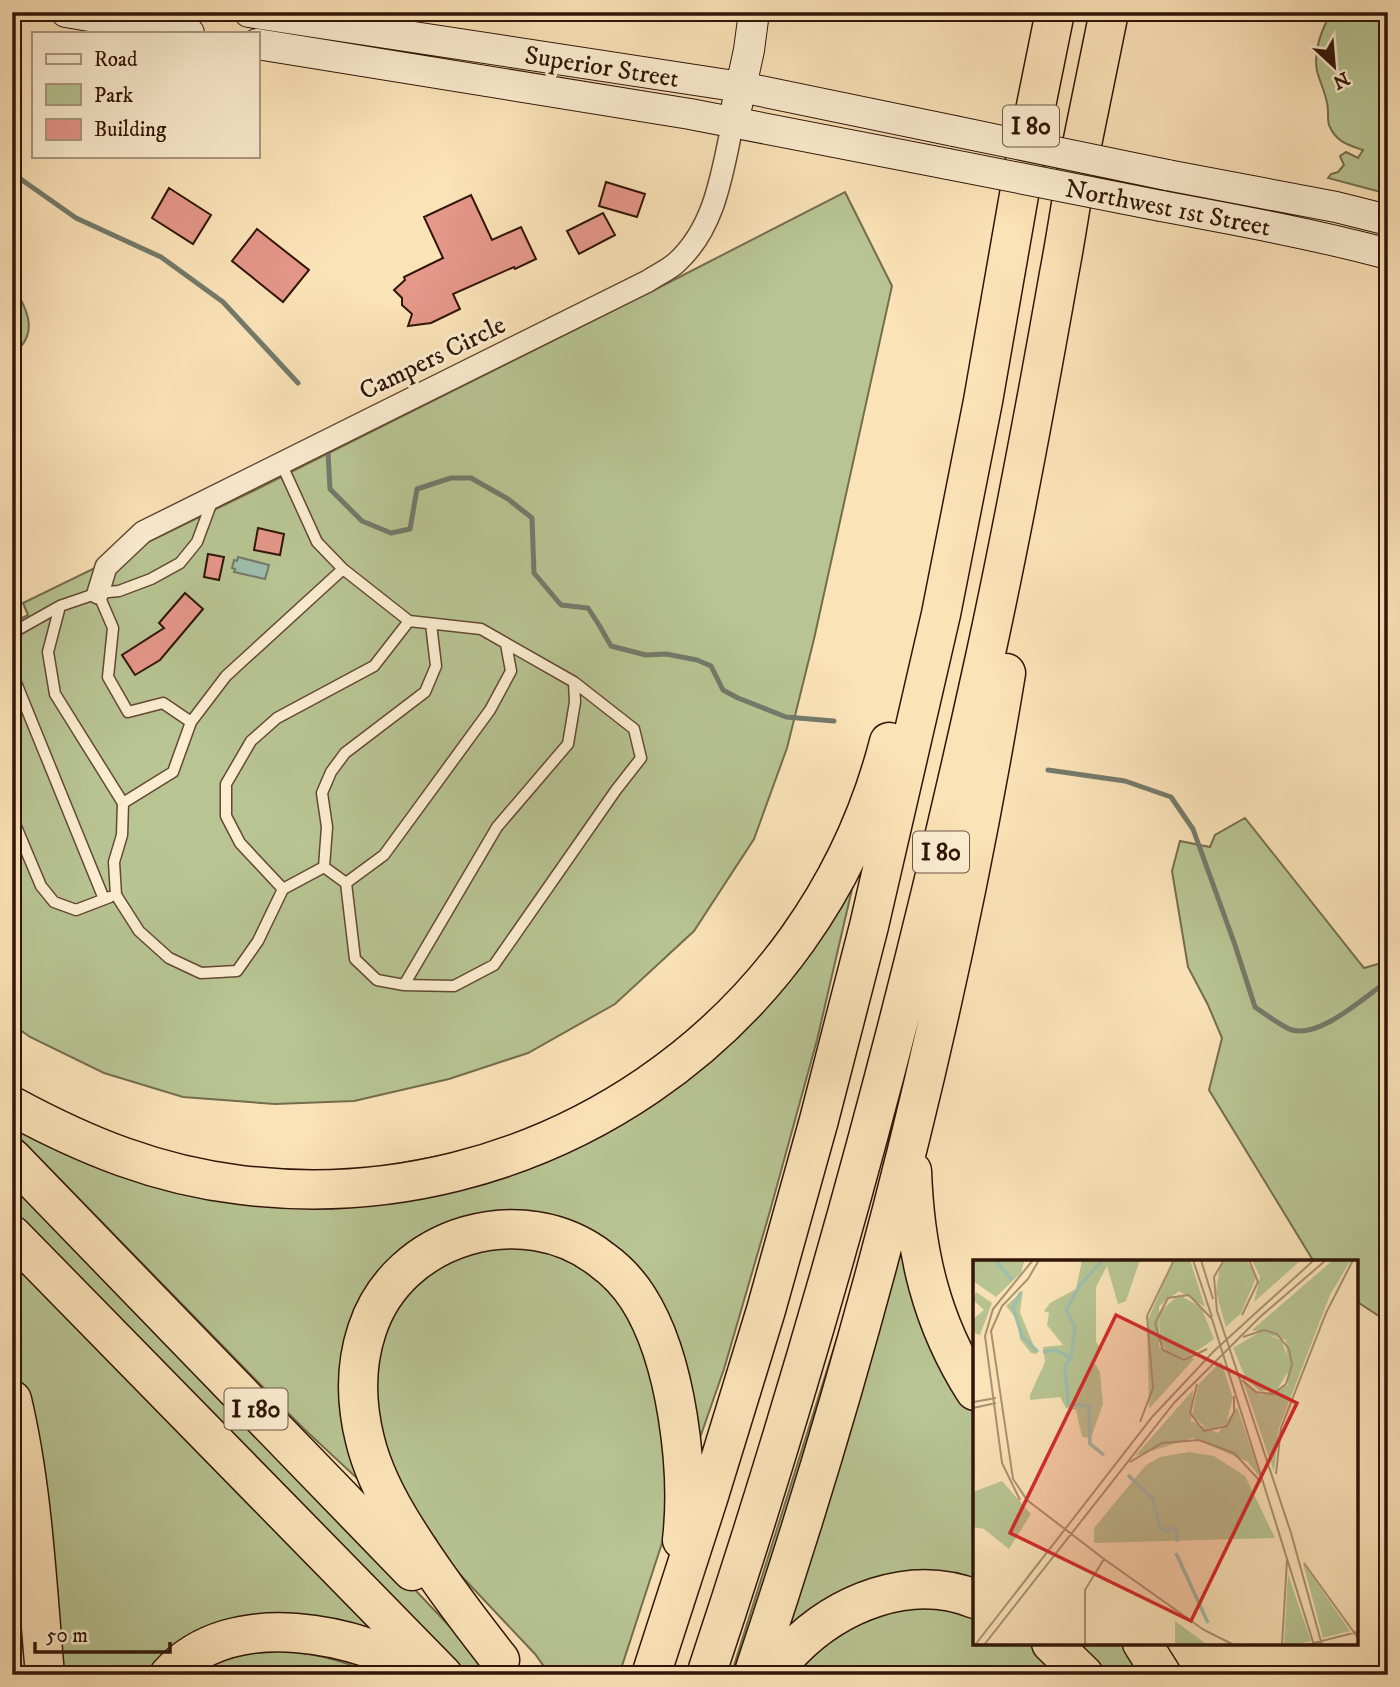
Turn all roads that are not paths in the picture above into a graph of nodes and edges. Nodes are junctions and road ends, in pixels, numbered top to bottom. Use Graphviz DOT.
graph roads {
  1 [pos="66,12"];
  2 [pos="249,12"];
  3 [pos="754,12"];
  4 [pos="1055,12"];
  5 [pos="1110,12"];
  6 [pos="183,32"];
  7 [pos="259,44"];
  8 [pos="741,88"];
  9 [pos="733,122"];
  10 [pos="954,131"];
  11 [pos="947,164"];
  12 [pos="1388,220"];
  13 [pos="1012,241"];
  14 [pos="1388,254"];
  15 [pos="1059,274"];
  16 [pos="281,463"];
  17 [pos="214,496"];
  18 [pos="343,569"];
  19 [pos="98,593"];
  20 [pos="60,606"];
  21 [pos="408,621"];
  22 [pos="432,624"];
  23 [pos="12,633"];
  24 [pos="506,644"];
  25 [pos="12,673"];
  26 [pos="574,682"];
  27 [pos="191,722"];
  28 [pos="123,803"];
  29 [pos="12,817"];
  30 [pos="324,867"];
  31 [pos="346,883"];
  32 [pos="283,889"];
  33 [pos="116,895"];
  34 [pos="104,899"];
  35 [pos="404,985"];
  36 [pos="923,1088"];
  37 [pos="12,1106"];
  38 [pos="12,1157"];
  39 [pos="12,1235"];
  40 [pos="973,1387"];
  41 [pos="12,1401"];
  42 [pos="973,1599"];
  43 [pos="1053,1645"];
  44 [pos="1143,1645"];
  45 [pos="656,1660"];
  46 [pos="507,1667"];
  47 [pos="45,1675"];
  48 [pos="169,1675"];
  49 [pos="429,1675"];
  50 [pos="443,1675"];
  51 [pos="706,1675"];
  52 [pos="753,1675"];
  53 [pos="770,1675"];
  54 [pos="1084,1675"];
  55 [pos="1162,1675"];
  1 -- 6 [label="main road"];
  2 -- 8 [label="main road, Superior Street"];
  3 -- 8 [label="main road"];
  4 -- 13 [label="highway, I 80"];
  5 -- 15 [label="highway, I 80"];
  7 -- 9 [label="main road, Superior Street"];
  8 -- 9 [label="main road"];
  8 -- 10 [label="main road, Superior Street"];
  9 -- 11 [label="main road, Superior Street"];
  9 -- 16 [label="street, Campers Circle"];
  10 -- 12 [label="main road, Northwest 1st Street, bridge"];
  11 -- 14 [label="main road, Northwest 1st Street, bridge"];
  13 -- 37 [label="highway"];
  13 -- 45 [label="highway, I 80"];
  15 -- 36 [label="highway"];
  15 -- 51 [label="highway, I 80"];
  16 -- 17 [label="street, Campers Circle"];
  16 -- 18 [label="lane"];
  17 -- 19 [label="street, Campers Circle"];
  17 -- 19 [label="lane"];
  18 -- 21 [label="lane"];
  18 -- 27 [label="lane"];
  19 -- 20 [label="lane"];
  19 -- 27 [label="lane"];
  20 -- 23 [label="lane"];
  20 -- 28 [label="lane"];
  21 -- 22 [label="lane"];
  21 -- 32 [label="lane"];
  22 -- 24 [label="lane"];
  22 -- 30 [label="lane"];
  24 -- 26 [label="lane"];
  24 -- 31 [label="lane"];
  25 -- 34 [label="lane"];
  26 -- 35 [label="lane"];
  26 -- 35 [label="lane"];
  27 -- 28 [label="lane"];
  28 -- 33 [label="lane"];
  29 -- 34 [label="lane"];
  30 -- 31 [label="lane"];
  30 -- 32 [label="lane"];
  31 -- 35 [label="lane"];
  32 -- 33 [label="lane"];
  33 -- 34 [label="lane"];
  36 -- 40 [label="highway"];
  36 -- 52 [label="highway"];
  38 -- 46 [label="highway, I 180"];
  39 -- 50 [label="highway, I 180"];
  41 -- 47 [label="highway"];
  42 -- 53 [label="highway"];
  43 -- 54 [label="highway"];
  44 -- 55 [label="highway"];
  45 -- 46 [label="highway"];
  48 -- 49 [label="highway"];
}
